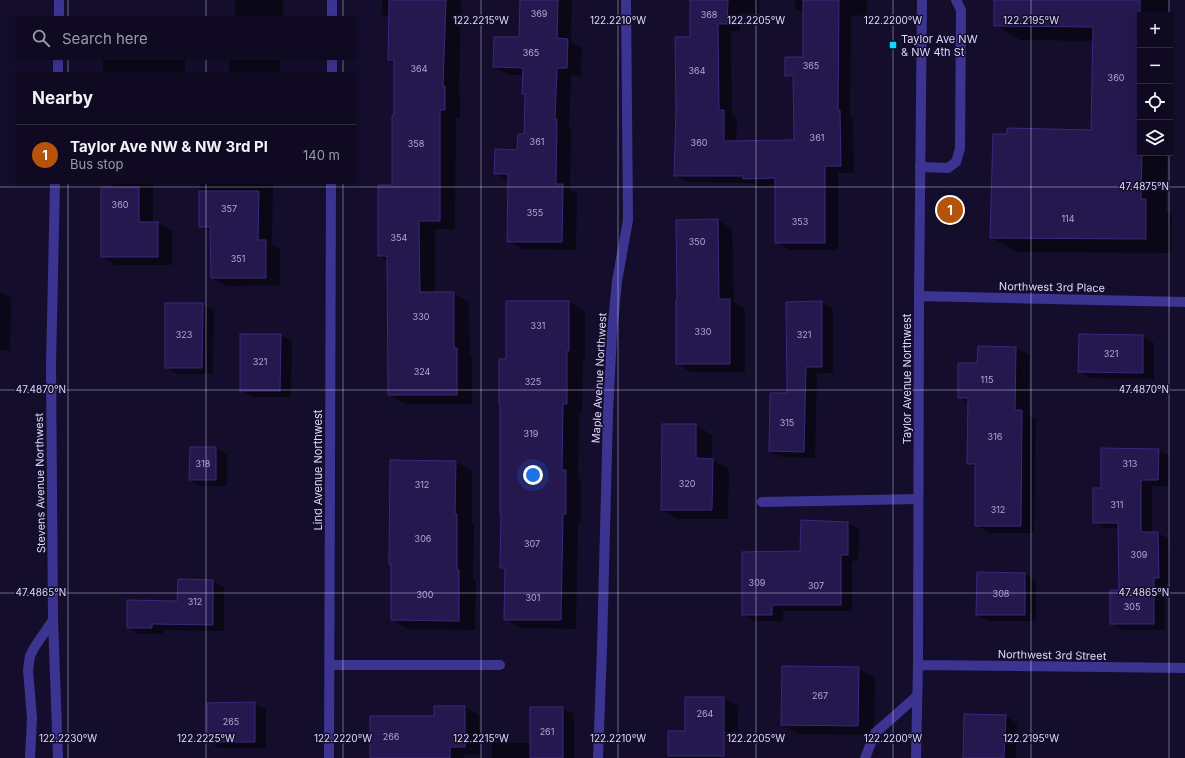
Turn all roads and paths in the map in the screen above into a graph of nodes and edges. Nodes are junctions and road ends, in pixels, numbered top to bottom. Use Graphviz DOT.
graph roads {
  1 [pos="59,0"];
  2 [pos="332,0"];
  3 [pos="626,0"];
  4 [pos="922,0"];
  5 [pos="956,0"];
  6 [pos="59,16"];
  7 [pos="332,16"];
  8 [pos="58,60"];
  9 [pos="332,60"];
  10 [pos="58,72"];
  11 [pos="332,72"];
  12 [pos="920,167"];
  13 [pos="55,184"];
  14 [pos="331,184"];
  15 [pos="919,296"];
  16 [pos="1185,302"];
  17 [pos="918,499"];
  18 [pos="762,502"];
  19 [pos="53,620"];
  20 [pos="330,664"];
  21 [pos="500,665"];
  22 [pos="918,665"];
  23 [pos="1185,668"];
  24 [pos="917,696"];
  25 [pos="30,758"];
  26 [pos="58,758"];
  27 [pos="330,758"];
  28 [pos="598,758"];
  29 [pos="866,758"];
  30 [pos="916,758"];
  1 -- 6 [label="street"];
  2 -- 7 [label="street"];
  3 -- 28 [label="street, Maple Avenue Northwest"];
  4 -- 12 [label="street, Taylor Avenue Northwest"];
  5 -- 12 [label="street"];
  8 -- 10 [label="street"];
  9 -- 11 [label="street"];
  12 -- 15 [label="street, Taylor Avenue Northwest"];
  13 -- 19 [label="street, Stevens Avenue Northwest"];
  14 -- 20 [label="street, Lind Avenue Northwest"];
  15 -- 16 [label="street, Northwest 3rd Place"];
  15 -- 17 [label="street, Taylor Avenue Northwest"];
  17 -- 18 [label="street"];
  17 -- 22 [label="street, Taylor Avenue Northwest"];
  19 -- 25 [label="street"];
  19 -- 26 [label="street, Stevens Avenue Northwest"];
  20 -- 21 [label="street"];
  20 -- 27 [label="street, Lind Avenue Northwest"];
  22 -- 23 [label="street, Northwest 3rd Street"];
  22 -- 24 [label="street, Taylor Avenue Northwest"];
  24 -- 29 [label="street"];
  24 -- 30 [label="street, Taylor Avenue Northwest"];
}
